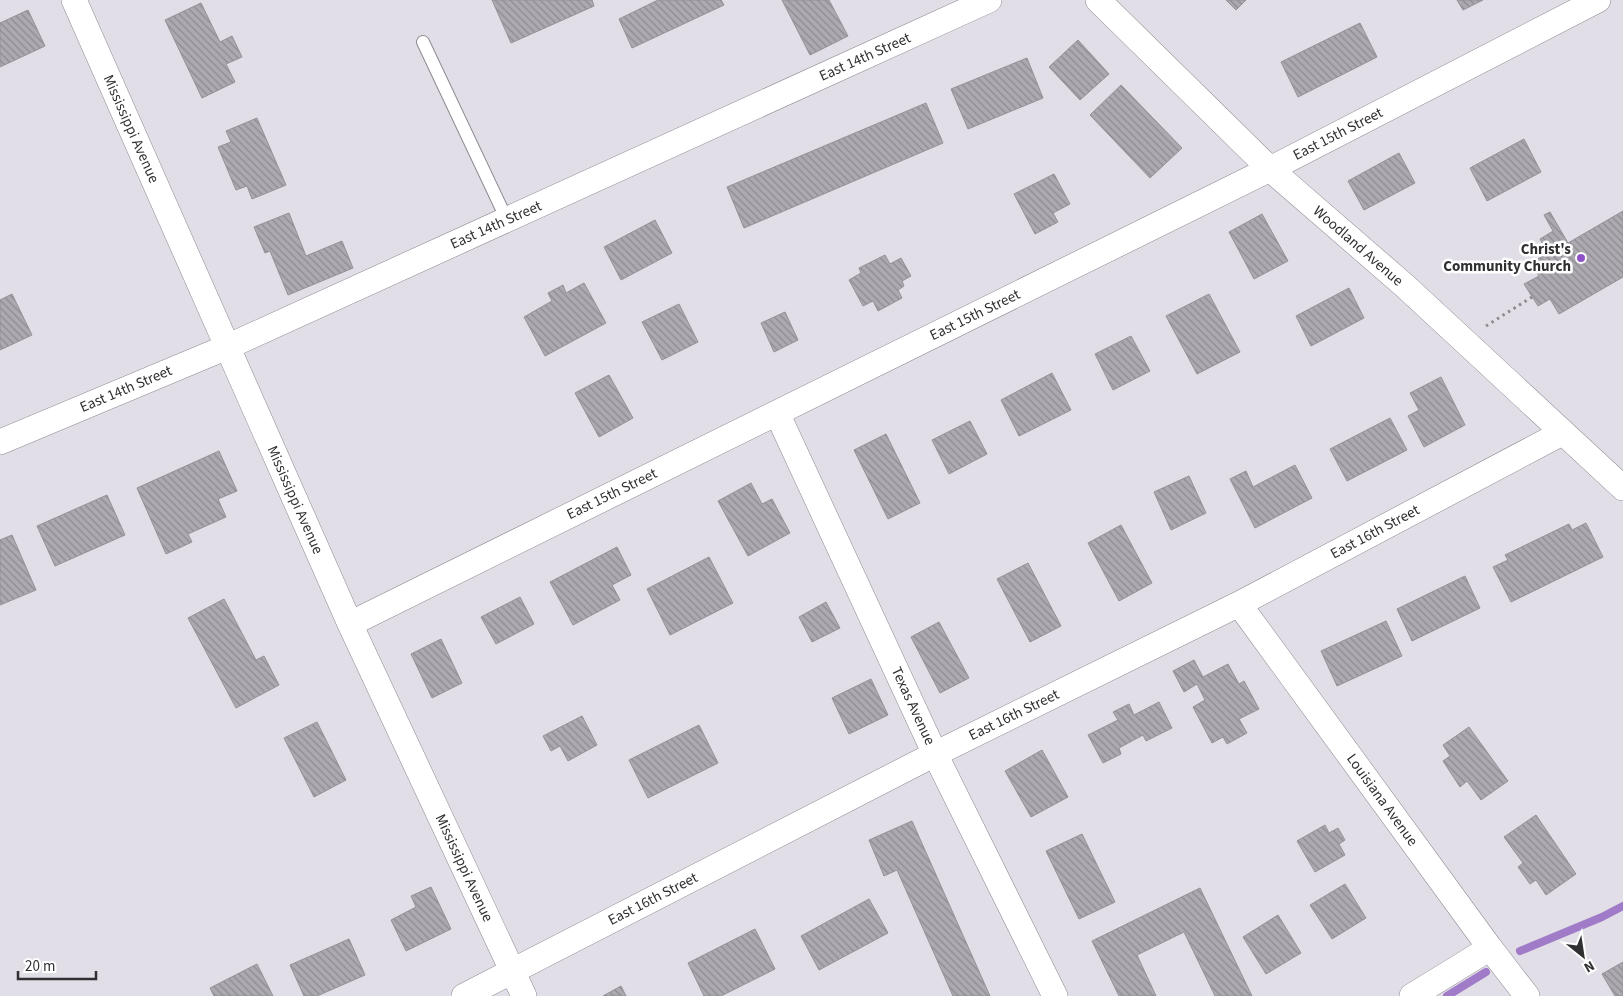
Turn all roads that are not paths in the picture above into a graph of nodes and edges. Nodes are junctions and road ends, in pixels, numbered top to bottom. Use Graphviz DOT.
graph roads {
  1 [pos="74,0"];
  2 [pos="989,0"];
  3 [pos="1098,0"];
  4 [pos="1598,0"];
  5 [pos="423,42"];
  6 [pos="1270,169"];
  7 [pos="507,220"];
  8 [pos="227,347"];
  9 [pos="777,413"];
  10 [pos="1562,433"];
  11 [pos="0,442"];
  12 [pos="1620,482"];
  13 [pos="1239,604"];
  14 [pos="350,624"];
  15 [pos="935,754"];
  16 [pos="1490,948"];
  17 [pos="513,971"];
  18 [pos="464,996"];
  19 [pos="524,996"];
  20 [pos="1055,996"];
  21 [pos="1412,996"];
  22 [pos="1527,996"];
  1 -- 8 [label="street, Mississippi Avenue"];
  2 -- 7 [label="street, East 14th Street"];
  3 -- 6 [label="street, Woodland Avenue"];
  4 -- 6 [label="street, East 15th Street"];
  5 -- 7 [label="lane"];
  6 -- 9 [label="street, East 15th Street"];
  6 -- 10 [label="street, Woodland Avenue"];
  7 -- 8 [label="street, East 14th Street"];
  8 -- 11 [label="street, East 14th Street"];
  8 -- 14 [label="street, Mississippi Avenue"];
  9 -- 14 [label="street, East 15th Street"];
  9 -- 15 [label="street, Texas Avenue"];
  10 -- 12 [label="street, Woodland Avenue"];
  10 -- 13 [label="street, East 16th Street"];
  13 -- 15 [label="street, East 16th Street"];
  13 -- 16 [label="street, Louisiana Avenue"];
  14 -- 17 [label="street, Mississippi Avenue"];
  15 -- 17 [label="street, East 16th Street"];
  15 -- 20 [label="street, Texas Avenue"];
  16 -- 21 [label="street"];
  16 -- 22 [label="street, Louisiana Avenue"];
  17 -- 18 [label="street, East 16th Street"];
  17 -- 19 [label="street, Mississippi Avenue"];
}
